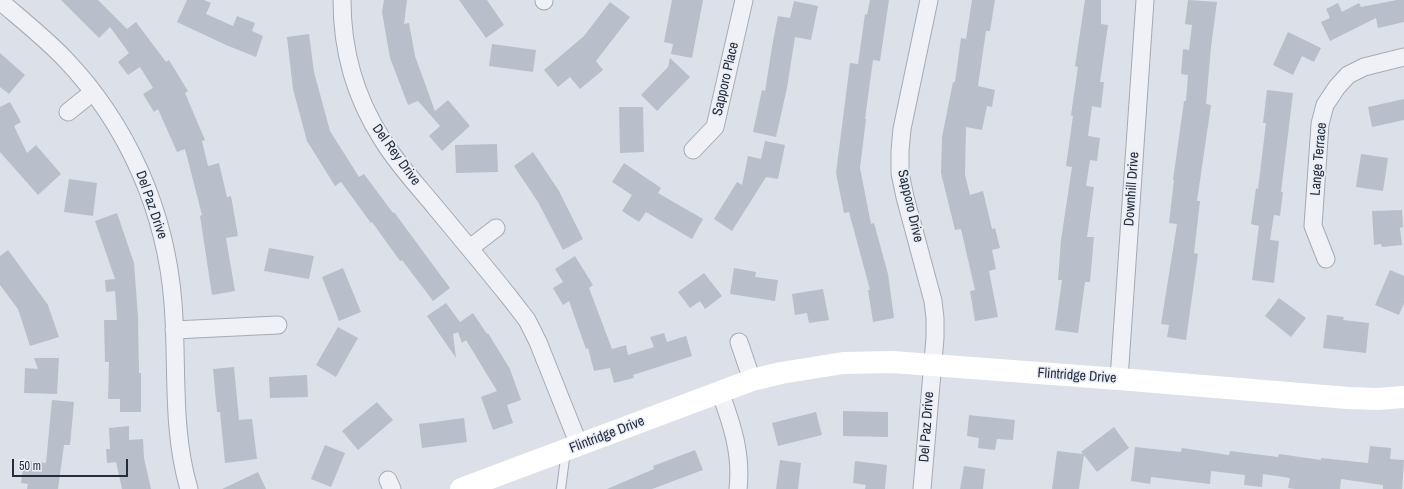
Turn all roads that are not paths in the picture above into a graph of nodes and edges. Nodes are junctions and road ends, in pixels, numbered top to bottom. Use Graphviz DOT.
graph roads {
  1 [pos="342,0"];
  2 [pos="744,0"];
  3 [pos="929,0"];
  4 [pos="1145,0"];
  5 [pos="0,1"];
  6 [pos="1404,57"];
  7 [pos="93,92"];
  8 [pos="68,112"];
  9 [pos="693,150"];
  10 [pos="496,228"];
  11 [pos="470,248"];
  12 [pos="1326,259"];
  13 [pos="278,325"];
  14 [pos="174,330"];
  15 [pos="739,342"];
  16 [pos="932,365"];
  17 [pos="1119,379"];
  18 [pos="752,380"];
  19 [pos="720,392"];
  20 [pos="1404,397"];
  21 [pos="573,448"];
  22 [pos="189,489"];
  23 [pos="461,489"];
  24 [pos="561,489"];
  25 [pos="738,489"];
  26 [pos="922,489"];
  1 -- 11 [label="street, Del Rey Drive"];
  2 -- 9 [label="street, Sapporo Place"];
  3 -- 16 [label="street, Sapporo Drive"];
  4 -- 17 [label="street, Downhill Drive"];
  5 -- 7 [label="street, Del Paz Drive"];
  6 -- 12 [label="street, Lange Terrace"];
  7 -- 8 [label="street"];
  7 -- 14 [label="street, Del Paz Drive"];
  10 -- 11 [label="street"];
  11 -- 21 [label="street, Del Rey Drive"];
  13 -- 14 [label="street"];
  14 -- 22 [label="street, Del Paz Drive"];
  15 -- 18 [label="street"];
  16 -- 17 [label="street, Flintridge Drive"];
  16 -- 18 [label="street, Flintridge Drive"];
  16 -- 26 [label="street, Del Paz Drive"];
  17 -- 20 [label="street, Flintridge Drive"];
  18 -- 19 [label="street, Flintridge Drive"];
  19 -- 21 [label="street, Flintridge Drive"];
  19 -- 25 [label="street"];
  21 -- 23 [label="street, Flintridge Drive"];
  21 -- 24 [label="lane"];
}
